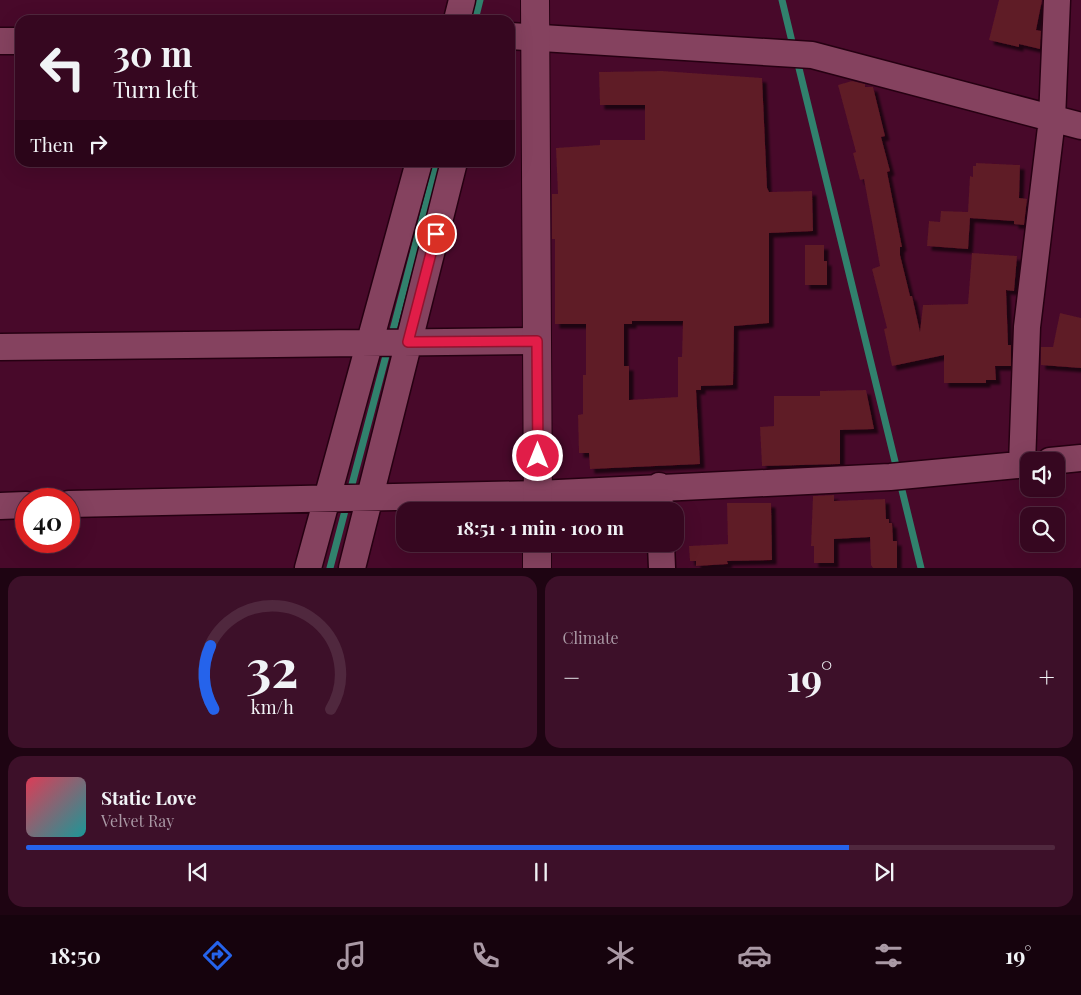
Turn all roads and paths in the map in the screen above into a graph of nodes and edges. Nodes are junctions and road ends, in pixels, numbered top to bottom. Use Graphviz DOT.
graph roads {
  1 [pos="462,0"];
  2 [pos="535,0"];
  3 [pos="1057,0"];
  4 [pos="458,15"];
  5 [pos="523,37"];
  6 [pos="15,40"];
  7 [pos="0,41"];
  8 [pos="1052,118"];
  9 [pos="1081,126"];
  10 [pos="418,167"];
  11 [pos="452,167"];
  12 [pos="537,341"];
  13 [pos="390,342"];
  14 [pos="0,347"];
  15 [pos="1025,452"];
  16 [pos="1081,458"];
  17 [pos="1065,460"];
  18 [pos="1020,464"];
  19 [pos="349,498"];
  20 [pos="660,499"];
  21 [pos="500,502"];
  22 [pos="538,502"];
  23 [pos="568,502"];
  24 [pos="80,504"];
  25 [pos="15,505"];
  26 [pos="0,506"];
  27 [pos="537,552"];
  28 [pos="661,552"];
  29 [pos="308,568"];
  30 [pos="352,568"];
  31 [pos="537,568"];
  32 [pos="662,568"];
  1 -- 4 [label="street"];
  2 -- 5 [label="street"];
  3 -- 8 [label="street"];
  5 -- 8 [label="street"];
  5 -- 12 [label="street"];
  6 -- 7 [label="street"];
  8 -- 9 [label="street"];
  8 -- 15 [label="street"];
  10 -- 13 [label="street"];
  11 -- 13 [label="street"];
  12 -- 13 [label="street"];
  12 -- 22 [label="street"];
  13 -- 14 [label="street"];
  13 -- 19 [label="street"];
  13 -- 19 [label="street"];
  16 -- 17 [label="street"];
  18 -- 20 [label="street"];
  19 -- 21 [label="street"];
  19 -- 24 [label="street"];
  19 -- 29 [label="street"];
  19 -- 30 [label="street"];
  20 -- 23 [label="street"];
  25 -- 26 [label="street"];
  27 -- 31 [label="street"];
  28 -- 32 [label="street"];
}
